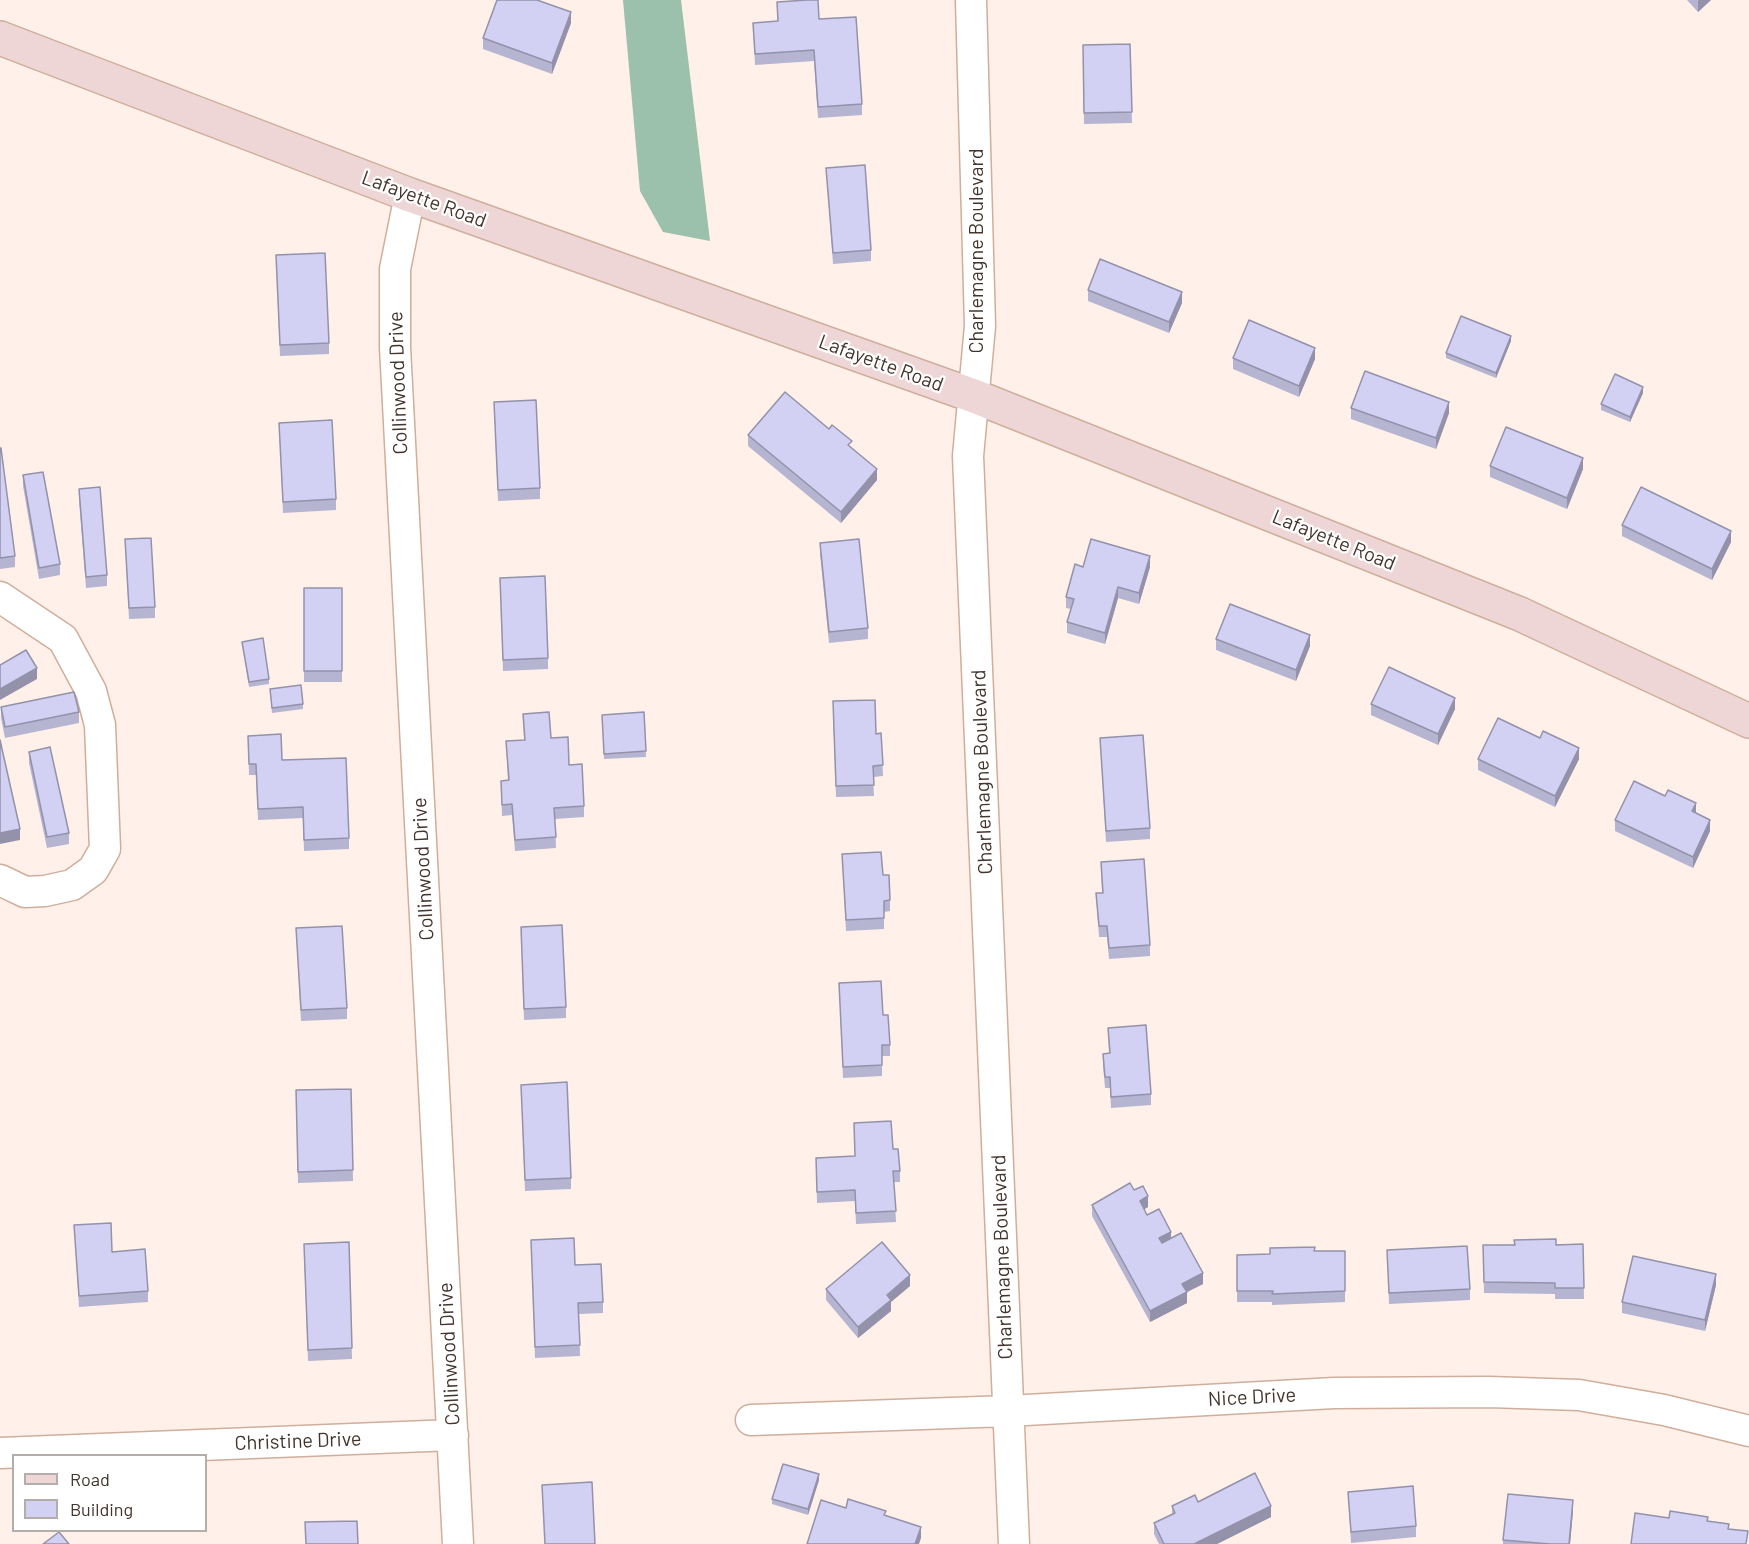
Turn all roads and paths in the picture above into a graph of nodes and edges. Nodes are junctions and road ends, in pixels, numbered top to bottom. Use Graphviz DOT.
graph roads {
  1 [pos="971,0"];
  2 [pos="0,38"];
  3 [pos="410,195"];
  4 [pos="974,396"];
  5 [pos="0,597"];
  6 [pos="1749,721"];
  7 [pos="0,880"];
  8 [pos="1008,1411"];
  9 [pos="751,1420"];
  10 [pos="1749,1431"];
  11 [pos="453,1435"];
  12 [pos="0,1453"];
  13 [pos="458,1544"];
  14 [pos="1014,1544"];
  1 -- 4 [label="street, Charlemagne Boulevard"];
  2 -- 3 [label="main road, Lafayette Road"];
  3 -- 4 [label="main road, Lafayette Road"];
  3 -- 11 [label="street, Collinwood Drive"];
  4 -- 6 [label="main road, Lafayette Road"];
  4 -- 8 [label="street, Charlemagne Boulevard"];
  5 -- 7 [label="street"];
  8 -- 9 [label="street, Nice Drive"];
  8 -- 10 [label="street, Nice Drive"];
  8 -- 14 [label="street, Charlemagne Boulevard"];
  11 -- 12 [label="street, Christine Drive"];
  11 -- 13 [label="street, Collinwood Drive"];
}
